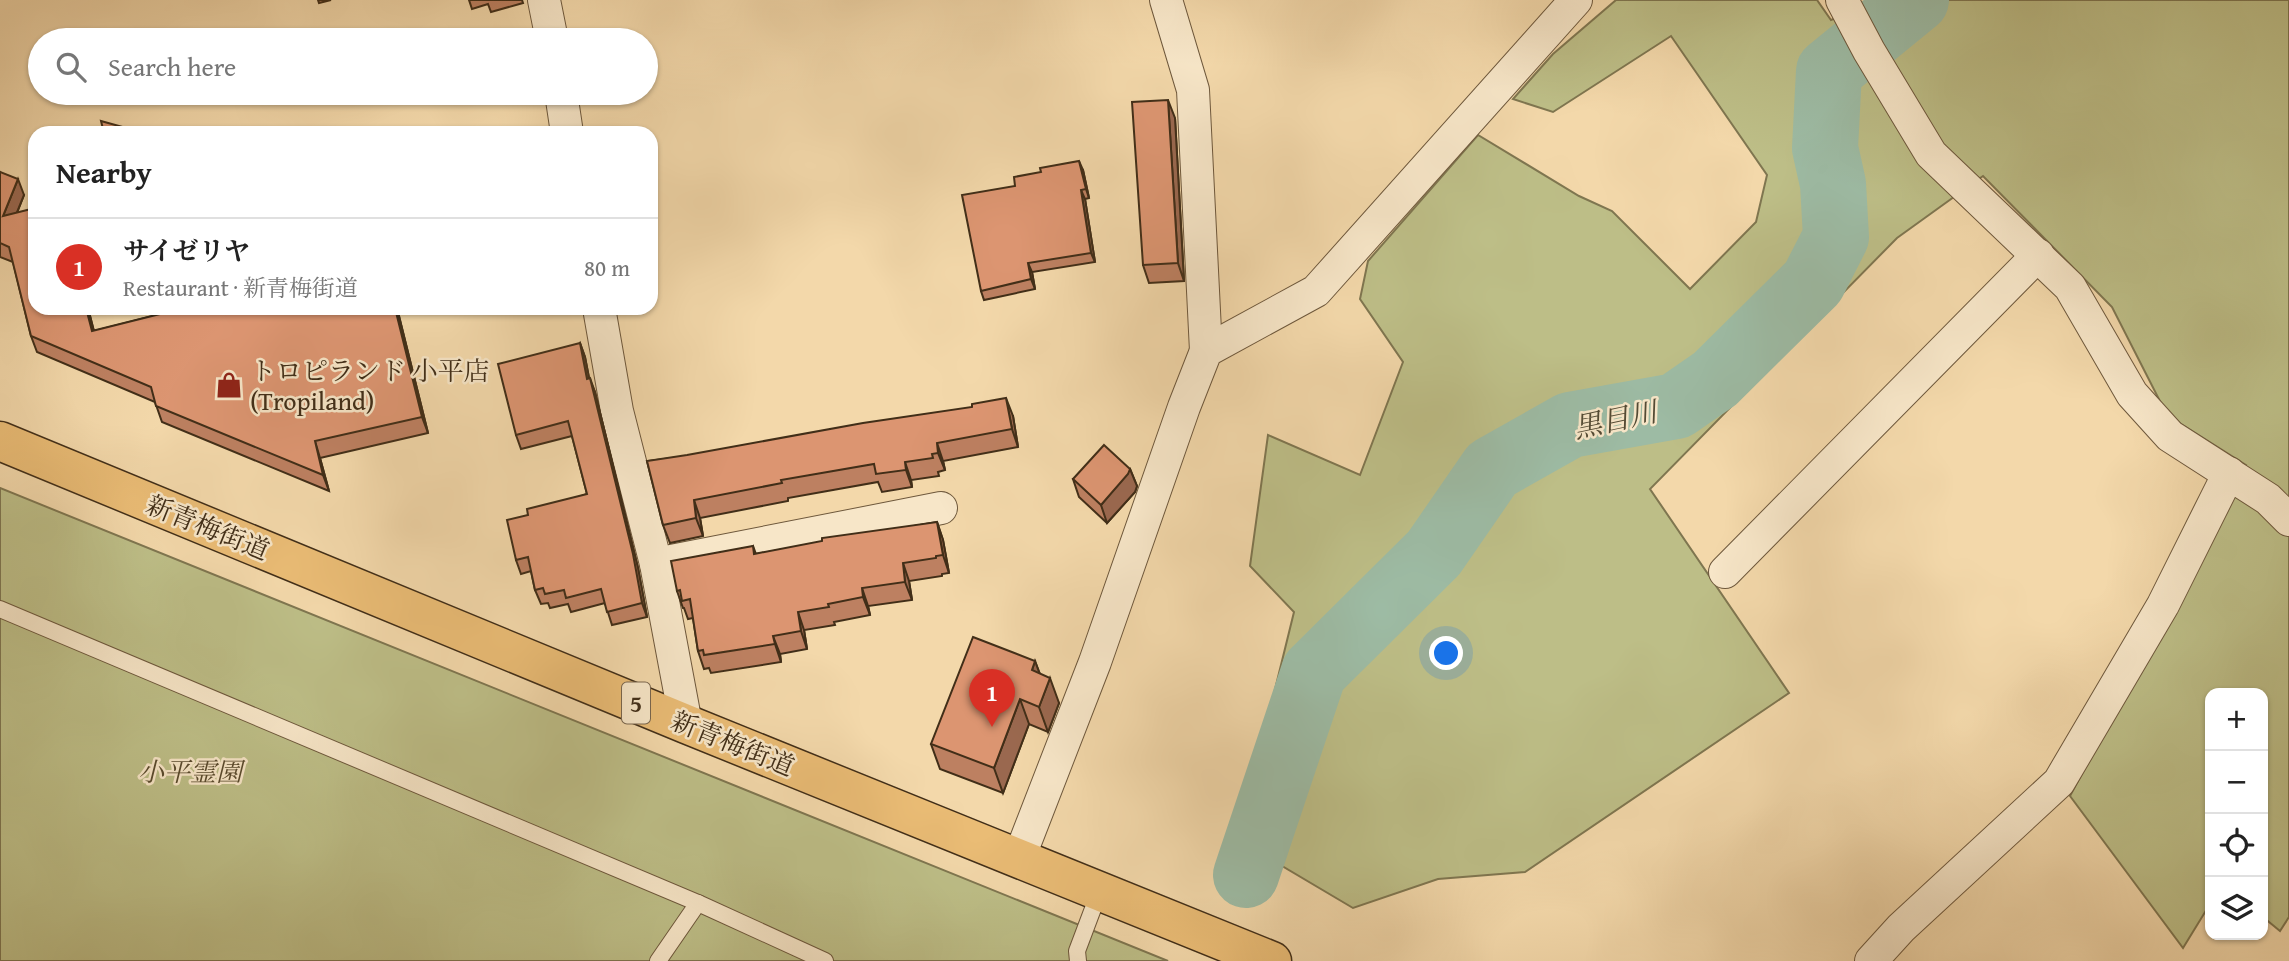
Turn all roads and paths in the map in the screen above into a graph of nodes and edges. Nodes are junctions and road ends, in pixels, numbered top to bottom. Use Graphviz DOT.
graph roads {
  1 [pos="544,0"];
  2 [pos="1166,0"];
  3 [pos="1576,0"];
  4 [pos="1842,0"];
  5 [pos="550,28"];
  6 [pos="563,105"];
  7 [pos="566,126"];
  8 [pos="2038,254"];
  9 [pos="600,315"];
  10 [pos="1206,351"];
  11 [pos="0,441"];
  12 [pos="2229,473"];
  13 [pos="941,508"];
  14 [pos="2289,520"];
  15 [pos="656,564"];
  16 [pos="1725,572"];
  17 [pos="0,609"];
  18 [pos="686,724"];
  19 [pos="1020,858"];
  20 [pos="1100,890"];
  21 [pos="698,903"];
  22 [pos="658,961"];
  23 [pos="825,961"];
  24 [pos="1078,961"];
  25 [pos="1272,961"];
  26 [pos="1871,961"];
  1 -- 5 [label="street"];
  2 -- 10 [label="street"];
  3 -- 10 [label="street"];
  4 -- 8 [label="street"];
  6 -- 7 [label="street"];
  8 -- 12 [label="street"];
  8 -- 16 [label="street"];
  9 -- 15 [label="street"];
  10 -- 19 [label="street"];
  11 -- 18 [label="main road, 新青梅街道 / 5"];
  12 -- 14 [label="street"];
  12 -- 26 [label="street"];
  13 -- 15 [label="street"];
  15 -- 18 [label="street"];
  17 -- 21 [label="lane"];
  18 -- 19 [label="main road, 新青梅街道 / 5"];
  19 -- 20 [label="main road, 新青梅街道 / 5"];
  20 -- 24 [label="lane"];
  20 -- 25 [label="main road, 新青梅街道 / 5"];
  21 -- 22 [label="lane"];
  21 -- 23 [label="lane"];
}
